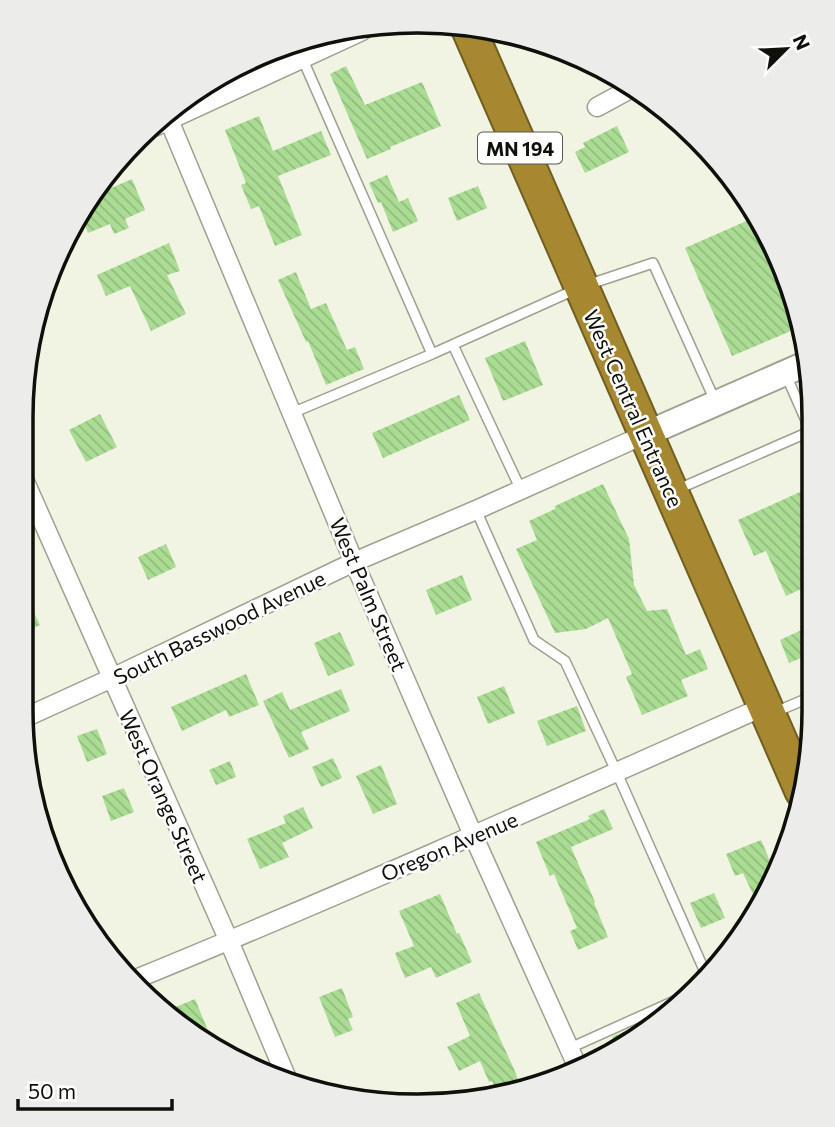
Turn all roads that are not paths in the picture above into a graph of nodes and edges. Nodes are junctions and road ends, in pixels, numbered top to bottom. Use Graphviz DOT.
graph roads {
  1 [pos="473,38"];
  2 [pos="300,52"];
  3 [pos="291,55"];
  4 [pos="623,93"];
  5 [pos="199,102"];
  6 [pos="597,107"];
  7 [pos="166,127"];
  8 [pos="581,287"];
  9 [pos="453,345"];
  10 [pos="432,355"];
  11 [pos="798,367"];
  12 [pos="785,373"];
  13 [pos="716,403"];
  14 [pos="802,405"];
  15 [pos="292,413"];
  16 [pos="646,434"];
  17 [pos="802,436"];
  18 [pos="521,490"];
  19 [pos="671,492"];
  20 [pos="33,500"];
  21 [pos="476,510"];
  22 [pos="354,562"];
  23 [pos="112,678"];
  24 [pos="802,699"];
  25 [pos="767,711"];
  26 [pos="33,714"];
  27 [pos="617,773"];
  28 [pos="795,776"];
  29 [pos="473,835"];
  30 [pos="229,941"];
  31 [pos="703,967"];
  32 [pos="142,977"];
  33 [pos="658,1008"];
  34 [pos="570,1048"];
  35 [pos="575,1060"];
  36 [pos="283,1069"];
  1 -- 8 [label="highway, West Central Entrance / MN 194"];
  2 -- 10 [label="lane"];
  3 -- 5 [label="street"];
  4 -- 6 [label="street"];
  7 -- 15 [label="street, West Palm Street"];
  8 -- 9 [label="lane"];
  8 -- 13 [label="lane"];
  8 -- 16 [label="highway, West Central Entrance / MN 194"];
  9 -- 10 [label="lane"];
  9 -- 18 [label="lane"];
  10 -- 15 [label="lane"];
  11 -- 12 [label="street"];
  12 -- 13 [label="street"];
  12 -- 14 [label="lane"];
  13 -- 16 [label="street"];
  15 -- 22 [label="street, West Palm Street"];
  16 -- 18 [label="street, South Basswood Avenue"];
  16 -- 19 [label="highway, West Central Entrance / MN 194"];
  17 -- 19 [label="lane"];
  18 -- 21 [label="street, South Basswood Avenue"];
  19 -- 25 [label="highway, West Central Entrance / MN 194"];
  20 -- 23 [label="street, West Orange Street"];
  21 -- 22 [label="street, South Basswood Avenue"];
  21 -- 27 [label="lane"];
  22 -- 23 [label="street, South Basswood Avenue"];
  22 -- 29 [label="street, West Palm Street"];
  23 -- 26 [label="street, South Basswood Avenue"];
  23 -- 30 [label="street, West Orange Street"];
  24 -- 25 [label="lane"];
  25 -- 27 [label="street, Oregon Avenue"];
  25 -- 28 [label="highway, West Central Entrance / MN 194"];
  27 -- 29 [label="street, Oregon Avenue"];
  27 -- 31 [label="lane"];
  29 -- 30 [label="street, Oregon Avenue"];
  29 -- 34 [label="street, West Palm Street"];
  30 -- 32 [label="street, Oregon Avenue"];
  30 -- 36 [label="street, West Orange Street"];
  33 -- 34 [label="lane"];
  34 -- 35 [label="street, West Palm Street"];
}
